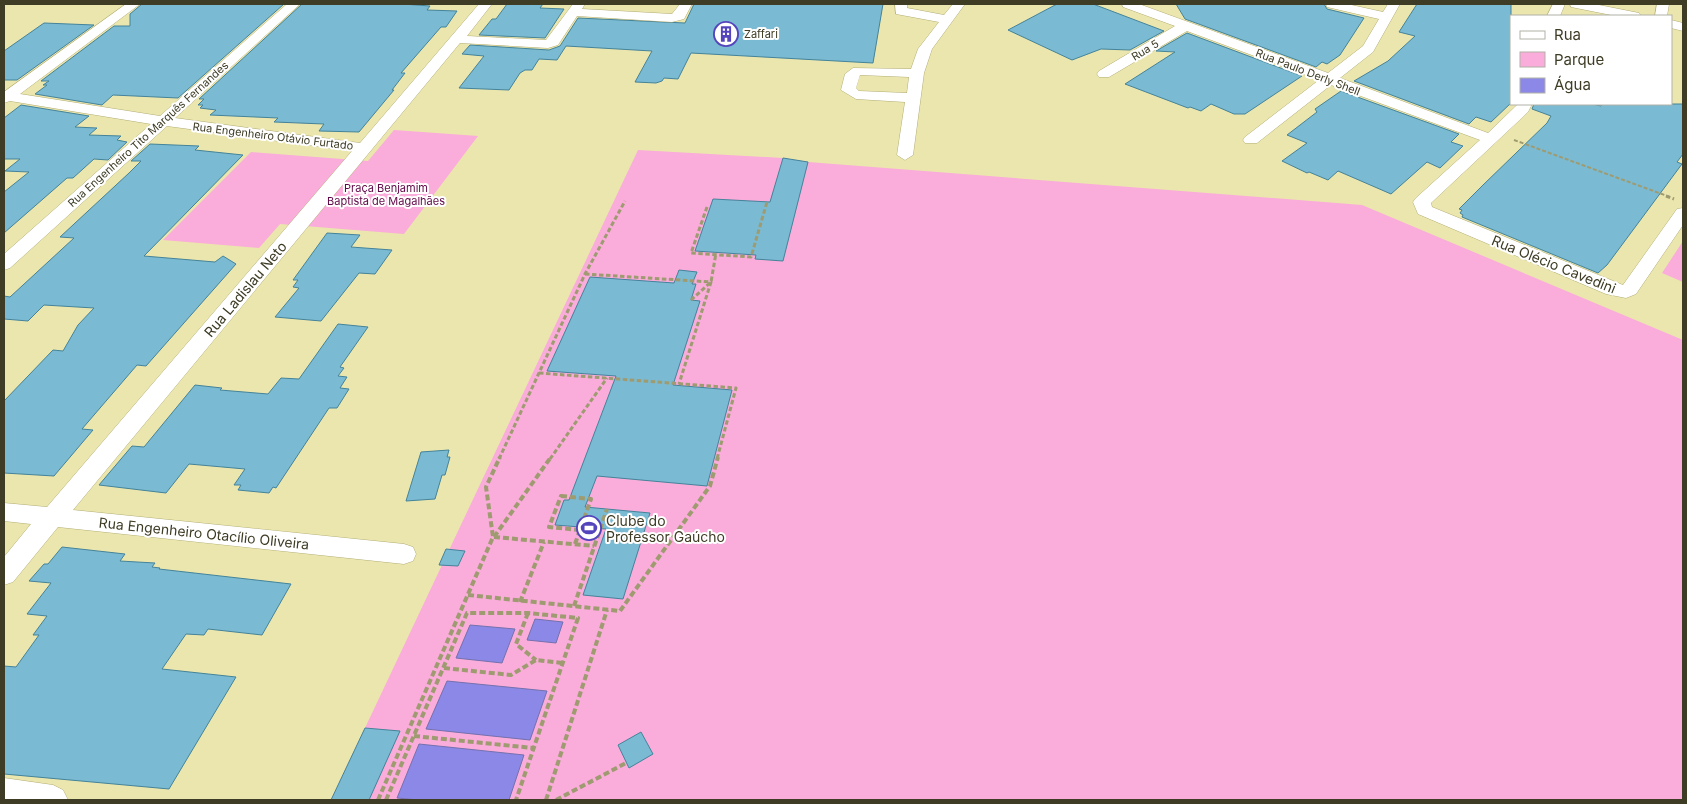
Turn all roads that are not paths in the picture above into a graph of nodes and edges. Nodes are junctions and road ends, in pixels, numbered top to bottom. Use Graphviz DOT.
graph roads {
  1 [pos="134,4"];
  2 [pos="294,4"];
  3 [pos="486,4"];
  4 [pos="686,4"];
  5 [pos="901,4"];
  6 [pos="1128,4"];
  7 [pos="1332,4"];
  8 [pos="1394,4"];
  9 [pos="1576,4"];
  10 [pos="576,8"];
  11 [pos="952,9"];
  12 [pos="1629,15"];
  13 [pos="1387,17"];
  14 [pos="1185,26"];
  15 [pos="456,39"];
  16 [pos="917,73"];
  17 [pos="1104,74"];
  18 [pos="1328,80"];
  19 [pos="5,97"];
  20 [pos="913,98"];
  21 [pos="1524,105"];
  22 [pos="162,121"];
  23 [pos="1493,136"];
  24 [pos="1251,140"];
  25 [pos="364,148"];
  26 [pos="905,155"];
  27 [pos="1683,212"];
  28 [pos="4,264"];
  29 [pos="4,512"];
  30 [pos="51,518"];
  31 [pos="404,554"];
  32 [pos="4,574"];
  33 [pos="4,794"];
  34 [pos="53,800"];
  1 -- 19 [label="street"];
  2 -- 22 [label="street, Rua Engenheiro Tito Marquês Fernandes"];
  3 -- 15 [label="street, Rua Ladislau Neto"];
  4 -- 10 [label="street"];
  5 -- 11 [label="street"];
  6 -- 14 [label="street, Rua Paulo Derly Shell"];
  7 -- 13 [label="street"];
  8 -- 13 [label="street"];
  9 -- 12 [label="street"];
  10 -- 15 [label="street"];
  11 -- 16 [label="street"];
  13 -- 18 [label="street"];
  14 -- 17 [label="street, Rua 5"];
  14 -- 18 [label="street, Rua Paulo Derly Shell"];
  15 -- 25 [label="street, Rua Ladislau Neto"];
  16 -- 20 [label="street"];
  16 -- 20 [label="street"];
  18 -- 23 [label="street, Rua Paulo Derly Shell"];
  18 -- 24 [label="street"];
  19 -- 22 [label="street, Rua Engenheiro Otávio Furtado"];
  20 -- 26 [label="street"];
  21 -- 23 [label="street"];
  22 -- 25 [label="street, Rua Engenheiro Otávio Furtado"];
  22 -- 28 [label="street, Rua Engenheiro Tito Marquês Fernandes"];
  23 -- 27 [label="street, Rua Olécio Cavedini"];
  25 -- 30 [label="street, Rua Ladislau Neto"];
  29 -- 30 [label="street, Rua Engenheiro Otacílio Oliveira"];
  30 -- 31 [label="street, Rua Engenheiro Otacílio Oliveira"];
  30 -- 32 [label="street, Rua Ladislau Neto"];
  33 -- 34 [label="street"];
}
